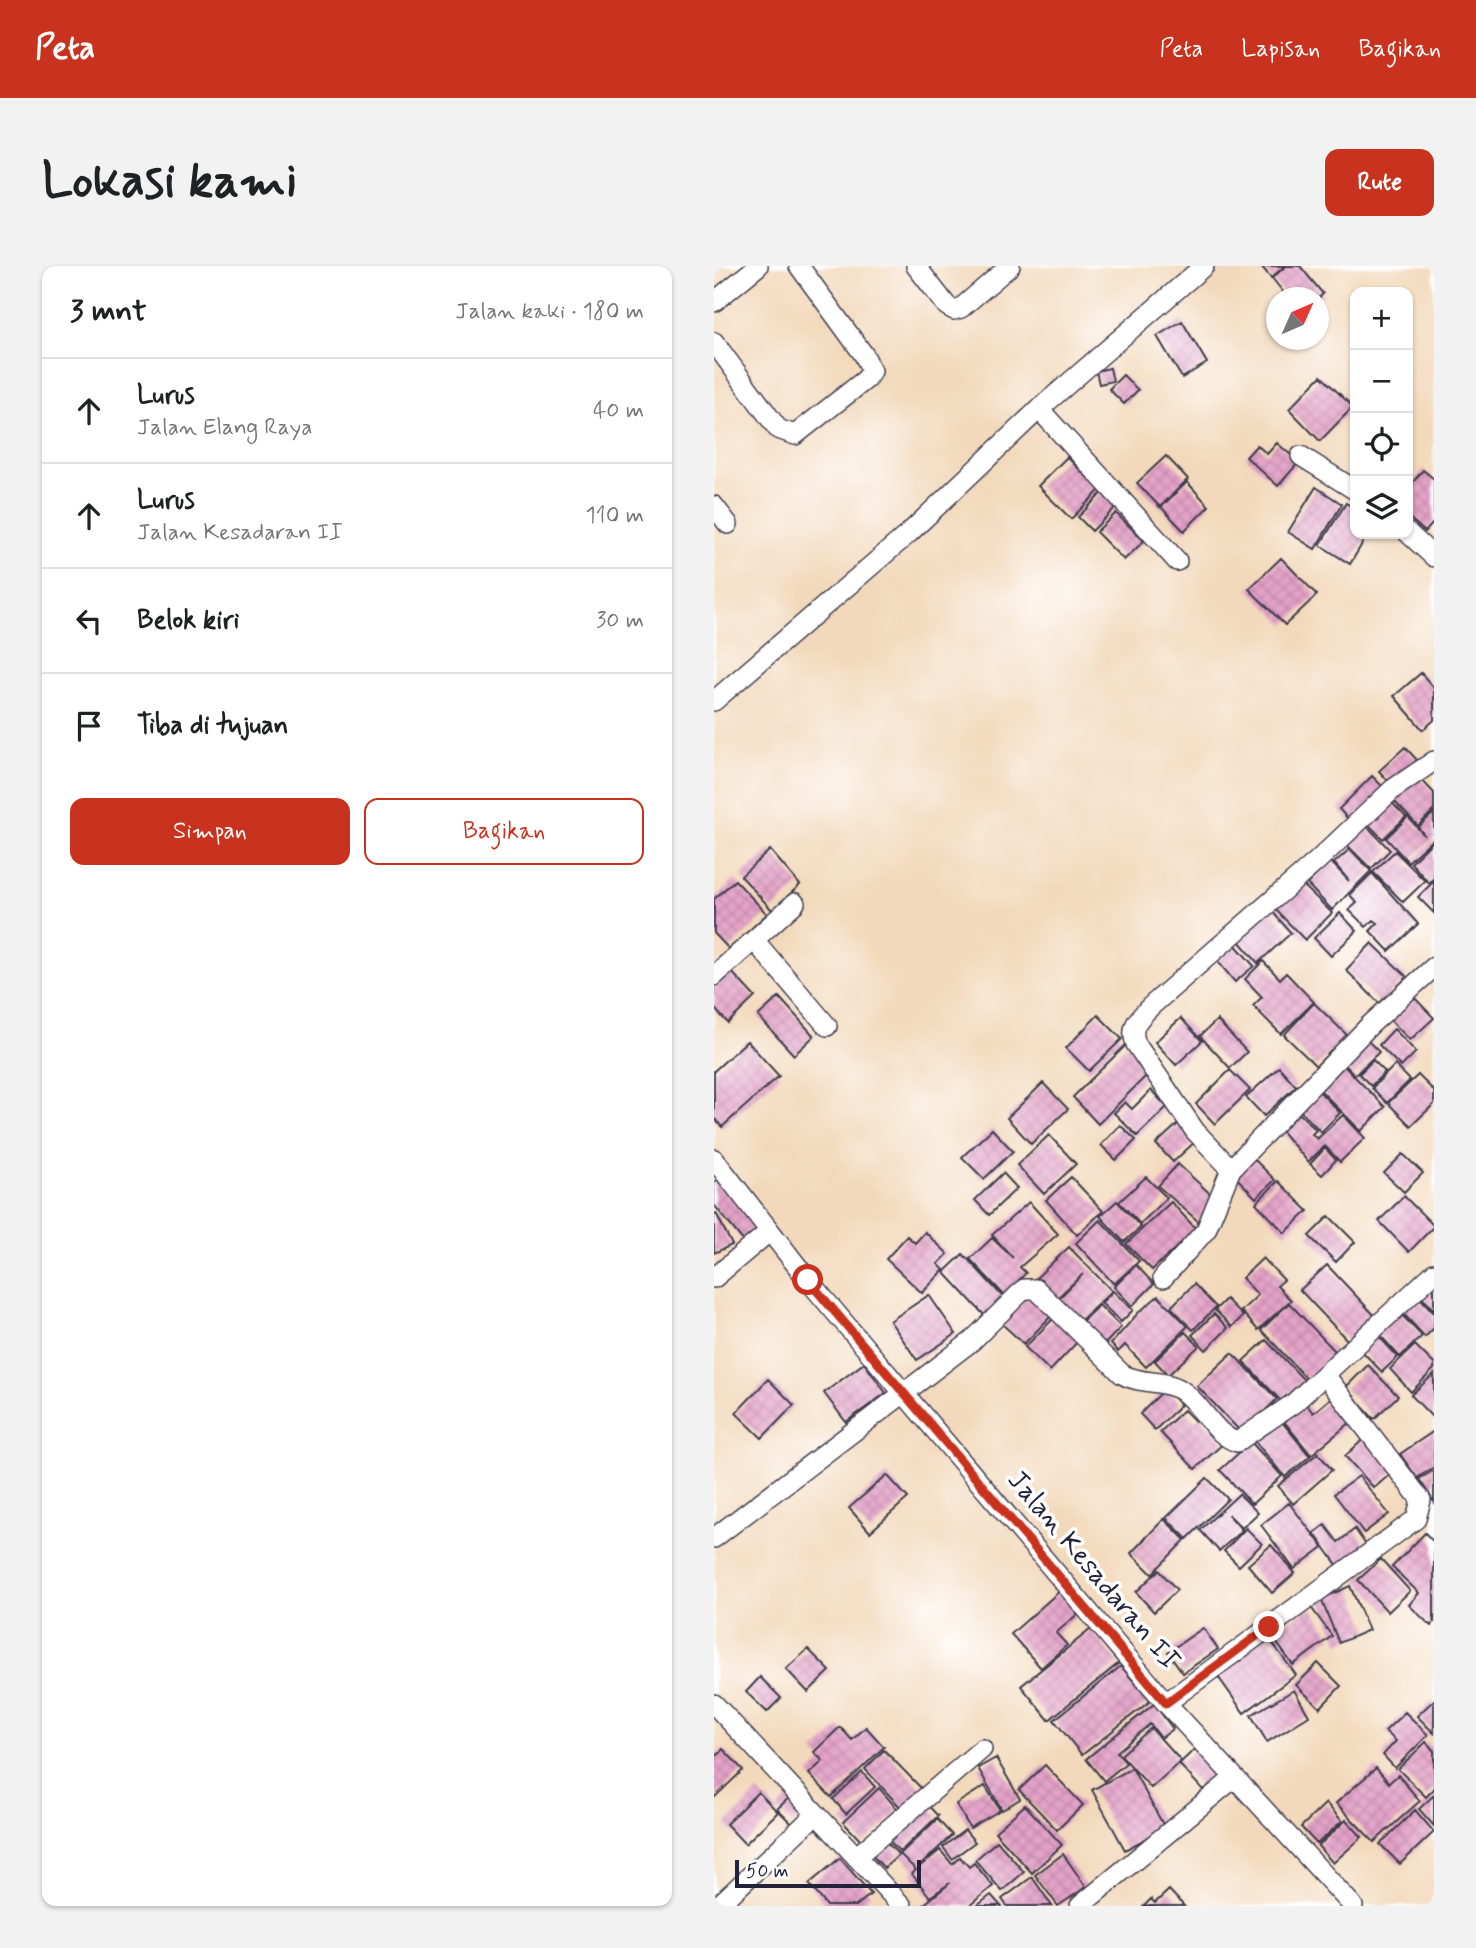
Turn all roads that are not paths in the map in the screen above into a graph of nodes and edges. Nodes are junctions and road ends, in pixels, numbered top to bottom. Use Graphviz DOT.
graph roads {
  1 [pos="758,266"];
  2 [pos="799,266"];
  3 [pos="916,266"];
  4 [pos="1010,266"];
  5 [pos="1205,266"];
  6 [pos="714,302"];
  7 [pos="714,342"];
  8 [pos="1039,409"];
  9 [pos="1301,456"];
  10 [pos="1350,487"];
  11 [pos="714,506"];
  12 [pos="729,524"];
  13 [pos="1413,538"];
  14 [pos="1434,557"];
  15 [pos="1177,561"];
  16 [pos="714,701"];
  17 [pos="1434,761"];
  18 [pos="794,903"];
  19 [pos="754,940"];
  20 [pos="1434,967"];
  21 [pos="714,976"];
  22 [pos="827,1026"];
  23 [pos="714,1160"];
  24 [pos="1231,1169"];
  25 [pos="770,1231"];
  26 [pos="1434,1273"];
  27 [pos="714,1278"];
  28 [pos="1163,1278"];
  29 [pos="1325,1375"];
  30 [pos="907,1394"];
  31 [pos="714,1538"];
  32 [pos="1166,1703"];
  33 [pos="714,1704"];
  34 [pos="982,1749"];
  35 [pos="1234,1778"];
  36 [pos="816,1814"];
  37 [pos="856,1857"];
  38 [pos="718,1906"];
  39 [pos="902,1906"];
  40 [pos="1080,1906"];
  41 [pos="1353,1906"];
  1 -- 6 [label="street"];
  2 -- 7 [label="street"];
  3 -- 4 [label="street"];
  5 -- 8 [label="street"];
  8 -- 15 [label="street"];
  8 -- 16 [label="street"];
  9 -- 10 [label="street"];
  11 -- 12 [label="street"];
  13 -- 14 [label="street"];
  17 -- 24 [label="street"];
  18 -- 19 [label="street"];
  19 -- 21 [label="street"];
  19 -- 22 [label="street"];
  20 -- 24 [label="street"];
  23 -- 25 [label="street, Jalan Kesadaran II"];
  24 -- 28 [label="street"];
  25 -- 27 [label="street"];
  25 -- 30 [label="street, Jalan Kesadaran II"];
  26 -- 29 [label="street"];
  29 -- 30 [label="street"];
  29 -- 32 [label="street"];
  30 -- 31 [label="street"];
  30 -- 32 [label="street, Jalan Kesadaran II"];
  32 -- 35 [label="street, Jalan Kesadaran II"];
  33 -- 36 [label="street"];
  34 -- 37 [label="street"];
  35 -- 40 [label="street"];
  35 -- 41 [label="street, Jalan Kesadaran II"];
  36 -- 37 [label="street"];
  36 -- 38 [label="street"];
  37 -- 39 [label="street"];
}
